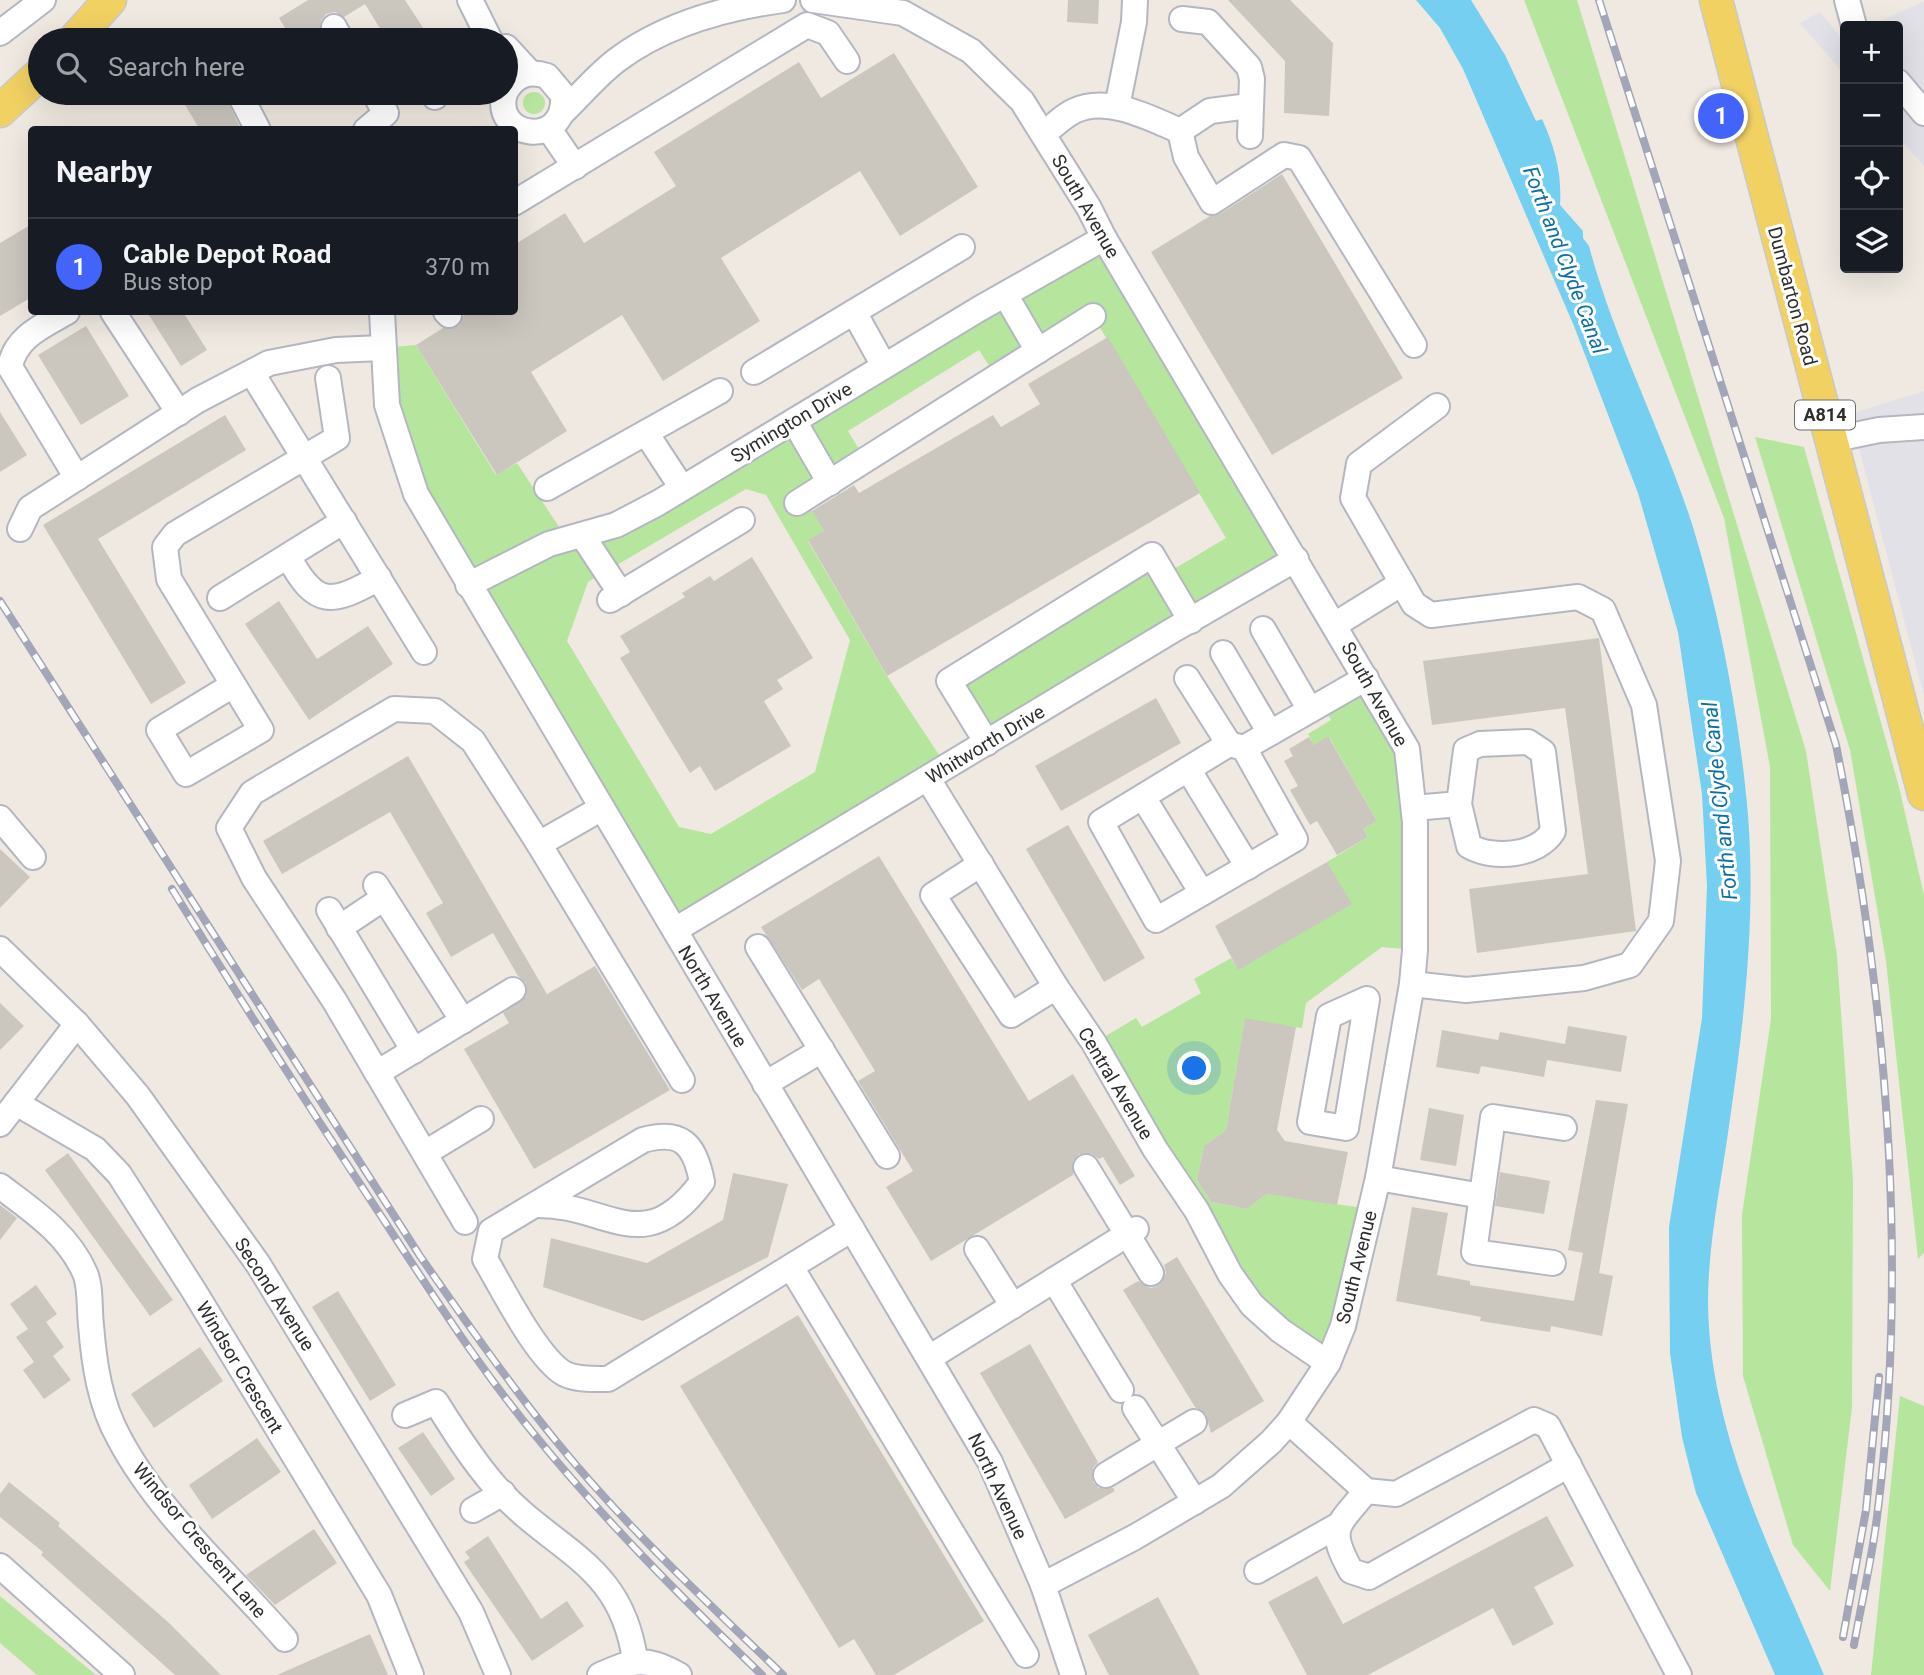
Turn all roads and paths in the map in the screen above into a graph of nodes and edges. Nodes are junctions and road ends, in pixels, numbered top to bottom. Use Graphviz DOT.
graph roads {
  1 [pos="44,0"];
  2 [pos="110,0"];
  3 [pos="470,0"];
  4 [pos="783,0"];
  5 [pos="813,0"];
  6 [pos="1135,0"];
  7 [pos="1716,0"];
  8 [pos="1847,0"];
  9 [pos="1182,19"];
  10 [pos="1853,21"];
  11 [pos="85,28"];
  12 [pos="487,28"];
  13 [pos="0,33"];
  14 [pos="518,60"];
  15 [pos="616,61"];
  16 [pos="847,61"];
  17 [pos="530,73"];
  18 [pos="518,78"];
  19 [pos="554,80"];
  20 [pos="1900,84"];
  21 [pos="245,105"];
  22 [pos="381,105"];
  23 [pos="500,105"];
  24 [pos="508,105"];
  25 [pos="1249,106"];
  26 [pos="1117,107"];
  27 [pos="1924,113"];
  28 [pos="256,126"];
  29 [pos="371,126"];
  30 [pos="490,126"];
  31 [pos="538,128"];
  32 [pos="1180,131"];
  33 [pos="1043,134"];
  34 [pos="1250,136"];
  35 [pos="575,167"];
  36 [pos="518,201"];
  37 [pos="1104,238"];
  38 [pos="962,247"];
  39 [pos="1006,296"];
  40 [pos="854,312"];
  41 [pos="62,315"];
  42 [pos="115,315"];
  43 [pos="382,315"];
  44 [pos="1093,316"];
  45 [pos="1414,345"];
  46 [pos="382,348"];
  47 [pos="1038,351"];
  48 [pos="884,366"];
  49 [pos="754,372"];
  50 [pos="251,373"];
  51 [pos="328,378"];
  52 [pos="720,391"];
  53 [pos="1437,407"];
  54 [pos="179,413"];
  55 [pos="794,421"];
  56 [pos="1924,427"];
  57 [pos="646,433"];
  58 [pos="1831,440"];
  59 [pos="305,459"];
  60 [pos="77,478"];
  61 [pos="830,482"];
  62 [pos="547,488"];
  63 [pos="682,488"];
  64 [pos="797,503"];
  65 [pos="742,520"];
  66 [pos="344,521"];
  67 [pos="20,529"];
  68 [pos="582,535"];
  69 [pos="288,556"];
  70 [pos="1296,559"];
  71 [pos="379,578"];
  72 [pos="1402,583"];
  73 [pos="468,584"];
  74 [pos="220,598"];
  75 [pos="1191,621"];
  76 [pos="1336,624"];
  77 [pos="1263,629"];
  78 [pos="424,652"];
  79 [pos="1223,653"];
  80 [pos="1187,677"];
  81 [pos="1366,678"];
  82 [pos="233,685"];
  83 [pos="1310,710"];
  84 [pos="1270,733"];
  85 [pos="987,743"];
  86 [pos="1236,746"];
  87 [pos="1188,769"];
  88 [pos="928,779"];
  89 [pos="1924,794"];
  90 [pos="1143,797"];
  91 [pos="1459,804"];
  92 [pos="601,808"];
  93 [pos="1414,808"];
  94 [pos="0,818"];
  95 [pos="539,844"];
  96 [pos="33,857"];
  97 [pos="981,864"];
  98 [pos="1248,867"];
  99 [pos="1202,893"];
  100 [pos="674,930"];
  101 [pos="758,947"];
  102 [pos="0,949"];
  103 [pos="1412,984"];
  104 [pos="1056,987"];
  105 [pos="513,990"];
  106 [pos="463,1021"];
  107 [pos="77,1024"];
  108 [pos="822,1050"];
  109 [pos="414,1051"];
  110 [pos="377,1073"];
  111 [pos="1355,1073"];
  112 [pos="1395,1078"];
  113 [pos="682,1080"];
  114 [pos="765,1084"];
  115 [pos="16,1103"];
  116 [pos="481,1119"];
  117 [pos="0,1124"];
  118 [pos="1564,1128"];
  119 [pos="425,1153"];
  120 [pos="887,1156"];
  121 [pos="1086,1167"];
  122 [pos="1378,1178"];
  123 [pos="0,1186"];
  124 [pos="1482,1196"];
  125 [pos="535,1205"];
  126 [pos="465,1222"];
  127 [pos="852,1229"];
  128 [pos="1131,1232"];
  129 [pos="977,1249"];
  130 [pos="1553,1263"];
  131 [pos="791,1267"];
  132 [pos="1152,1273"];
  133 [pos="1054,1280"];
  134 [pos="1013,1306"];
  135 [pos="929,1357"];
  136 [pos="1328,1363"];
  137 [pos="405,1415"];
  138 [pos="1194,1422"];
  139 [pos="1289,1422"];
  140 [pos="1158,1444"];
  141 [pos="1569,1465"];
  142 [pos="1106,1475"];
  143 [pos="1366,1490"];
  144 [pos="503,1493"];
  145 [pos="1195,1502"];
  146 [pos="474,1510"];
  147 [pos="1337,1526"];
  148 [pos="0,1566"];
  149 [pos="1257,1571"];
  150 [pos="1042,1585"];
  151 [pos="285,1639"];
  152 [pos="1026,1656"];
  153 [pos="635,1660"];
  154 [pos="1070,1674"];
  155 [pos="121,1675"];
  156 [pos="411,1675"];
  157 [pos="498,1675"];
  158 [pos="600,1675"];
  159 [pos="680,1675"];
  160 [pos="1679,1675"];
  1 -- 13 [label="street"];
  2 -- 11 [label="main road"];
  3 -- 12 [label="street"];
  4 -- 15 [label="street"];
  5 -- 33 [label="street, South Avenue"];
  6 -- 26 [label="street"];
  7 -- 58 [label="main road, Dumbarton Road / A814"];
  8 -- 10 [label="street"];
  9 -- 25 [label="street"];
  14 -- 17 [label="street"];
  15 -- 19 [label="street"];
  15 -- 31 [label="street"];
  16 -- 35 [label="street"];
  17 -- 18 [label="street"];
  17 -- 19 [label="street"];
  19 -- 31 [label="street"];
  20 -- 27 [label="street"];
  21 -- 28 [label="street"];
  22 -- 29 [label="street"];
  23 -- 30 [label="street"];
  24 -- 31 [label="street"];
  25 -- 32 [label="street"];
  25 -- 34 [label="street"];
  26 -- 32 [label="street"];
  26 -- 33 [label="street"];
  31 -- 35 [label="street"];
  32 -- 45 [label="street"];
  33 -- 37 [label="street, South Avenue"];
  35 -- 36 [label="street"];
  37 -- 39 [label="street, Symington Drive"];
  37 -- 70 [label="street, South Avenue"];
  38 -- 40 [label="street"];
  39 -- 47 [label="street"];
  39 -- 48 [label="street, Symington Drive"];
  40 -- 48 [label="street"];
  40 -- 49 [label="street"];
  41 -- 60 [label="street"];
  42 -- 54 [label="street"];
  43 -- 46 [label="street, North Avenue"];
  44 -- 47 [label="street"];
  46 -- 50 [label="street"];
  46 -- 73 [label="street, North Avenue"];
  47 -- 61 [label="street"];
  48 -- 55 [label="street, Symington Drive"];
  50 -- 54 [label="street"];
  50 -- 59 [label="street"];
  51 -- 59 [label="street"];
  52 -- 57 [label="street"];
  53 -- 72 [label="street"];
  54 -- 60 [label="street"];
  55 -- 61 [label="street"];
  55 -- 63 [label="street, Symington Drive"];
  56 -- 58 [label="street"];
  57 -- 62 [label="street"];
  57 -- 63 [label="street"];
  58 -- 89 [label="main road, Dumbarton Road / A814"];
  59 -- 66 [label="street"];
  59 -- 82 [label="street"];
  60 -- 67 [label="street"];
  61 -- 64 [label="street"];
  63 -- 68 [label="street, Symington Drive"];
  65 -- 68 [label="street"];
  66 -- 69 [label="street"];
  66 -- 71 [label="street"];
  68 -- 73 [label="street, Symington Drive"];
  69 -- 71 [label="street"];
  69 -- 74 [label="street"];
  70 -- 75 [label="street, Whitworth Drive"];
  70 -- 76 [label="street, South Avenue"];
  71 -- 78 [label="street"];
  72 -- 76 [label="street"];
  72 -- 103 [label="street"];
  73 -- 92 [label="street, North Avenue"];
  75 -- 85 [label="street, Whitworth Drive"];
  75 -- 85 [label="street"];
  76 -- 81 [label="street, South Avenue"];
  77 -- 83 [label="street"];
  79 -- 84 [label="street"];
  80 -- 86 [label="street"];
  81 -- 83 [label="street"];
  81 -- 93 [label="street, South Avenue"];
  83 -- 84 [label="street"];
  84 -- 86 [label="street"];
  85 -- 88 [label="street, Whitworth Drive"];
  86 -- 87 [label="street"];
  86 -- 98 [label="street"];
  87 -- 90 [label="street"];
  87 -- 98 [label="street"];
  88 -- 97 [label="street, Central Avenue"];
  88 -- 100 [label="street, Whitworth Drive"];
  90 -- 99 [label="street"];
  90 -- 99 [label="street"];
  91 -- 91 [label="street"];
  91 -- 93 [label="street"];
  92 -- 95 [label="street"];
  92 -- 100 [label="street, North Avenue"];
  93 -- 103 [label="street, South Avenue"];
  94 -- 96 [label="street"];
  95 -- 110 [label="street"];
  95 -- 113 [label="street"];
  97 -- 104 [label="street, Central Avenue"];
  97 -- 104 [label="street"];
  98 -- 99 [label="street"];
  100 -- 114 [label="street, North Avenue"];
  101 -- 108 [label="street"];
  102 -- 107 [label="street, Second Avenue"];
  103 -- 112 [label="street, South Avenue"];
  104 -- 136 [label="street, Central Avenue"];
  105 -- 106 [label="street"];
  106 -- 109 [label="street"];
  106 -- 109 [label="street"];
  107 -- 115 [label="street"];
  107 -- 157 [label="street, Second Avenue"];
  108 -- 114 [label="street"];
  108 -- 120 [label="street"];
  109 -- 110 [label="street"];
  110 -- 119 [label="street"];
  111 -- 111 [label="street"];
  111 -- 112 [label="street"];
  112 -- 122 [label="street, South Avenue"];
  114 -- 127 [label="street, North Avenue"];
  115 -- 117 [label="street"];
  115 -- 156 [label="street, Windsor Crescent"];
  116 -- 119 [label="street"];
  118 -- 124 [label="street"];
  119 -- 126 [label="street"];
  121 -- 128 [label="street"];
  122 -- 124 [label="street"];
  122 -- 136 [label="street, South Avenue"];
  123 -- 151 [label="street, Windsor Crescent Lane"];
  124 -- 130 [label="street"];
  125 -- 125 [label="street"];
  125 -- 131 [label="street"];
  127 -- 131 [label="street"];
  127 -- 135 [label="street, North Avenue"];
  128 -- 132 [label="street"];
  128 -- 133 [label="street"];
  129 -- 134 [label="street"];
  131 -- 152 [label="street"];
  133 -- 134 [label="street"];
  133 -- 140 [label="street"];
  134 -- 135 [label="street"];
  135 -- 150 [label="street, North Avenue"];
  136 -- 139 [label="street, South Avenue"];
  137 -- 144 [label="street"];
  138 -- 140 [label="street"];
  139 -- 143 [label="street"];
  139 -- 145 [label="street, South Avenue"];
  140 -- 142 [label="street"];
  140 -- 145 [label="street"];
  141 -- 143 [label="street"];
  141 -- 147 [label="street"];
  141 -- 160 [label="street"];
  143 -- 147 [label="street"];
  144 -- 146 [label="street"];
  144 -- 153 [label="street"];
  145 -- 150 [label="street, South Avenue"];
  147 -- 149 [label="street"];
  148 -- 155 [label="street"];
  150 -- 154 [label="street, North Avenue"];
  153 -- 158 [label="street"];
  153 -- 159 [label="street"];
}
